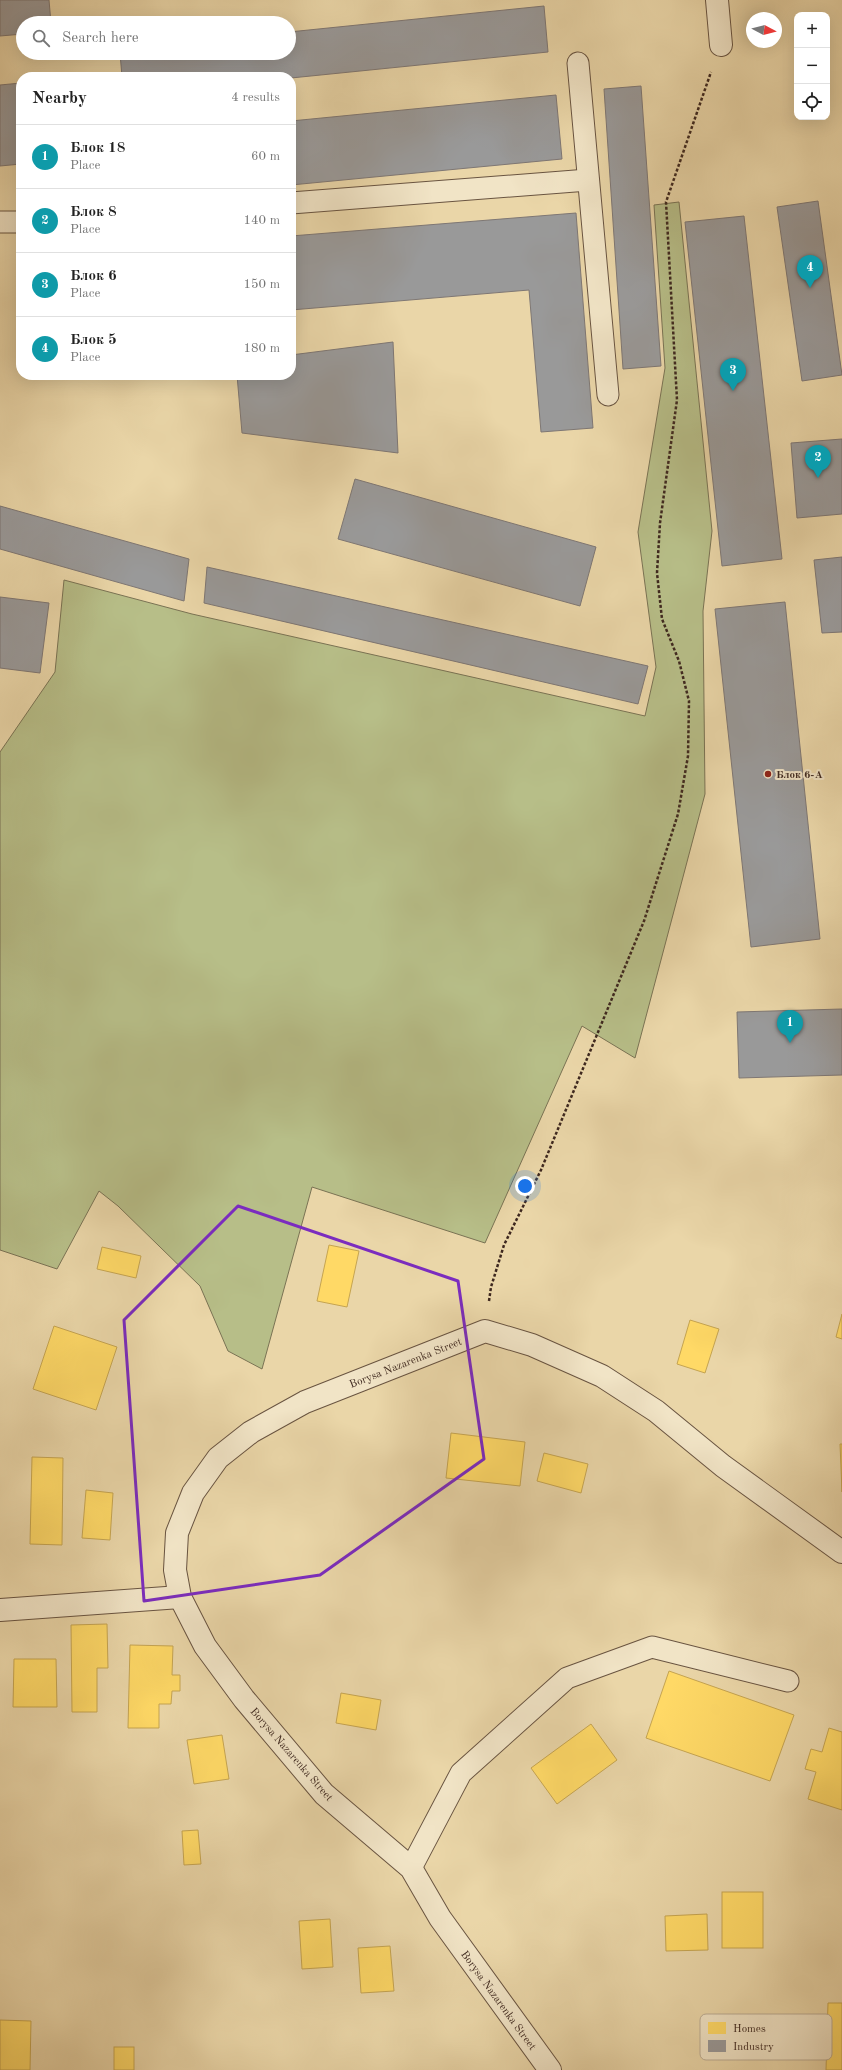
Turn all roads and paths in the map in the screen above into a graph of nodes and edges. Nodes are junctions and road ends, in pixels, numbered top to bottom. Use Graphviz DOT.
graph roads {
  1 [pos="717,0"];
  2 [pos="721,45"];
  3 [pos="578,63"];
  4 [pos="588,180"];
  5 [pos="296,203"];
  6 [pos="0,222"];
  7 [pos="16,222"];
  8 [pos="608,395"];
  9 [pos="485,1331"];
  10 [pos="842,1552"];
  11 [pos="180,1597"];
  12 [pos="0,1610"];
  13 [pos="788,1681"];
  14 [pos="410,1868"];
  15 [pos="550,2070"];
  1 -- 2 [label="street"];
  2 -- 9 [label="path"];
  3 -- 4 [label="lane"];
  4 -- 5 [label="lane"];
  4 -- 8 [label="lane"];
  6 -- 7 [label="lane"];
  9 -- 10 [label="street"];
  9 -- 11 [label="street, Borysa Nazarenka Street"];
  11 -- 12 [label="street"];
  11 -- 14 [label="street, Borysa Nazarenka Street"];
  13 -- 14 [label="lane"];
  14 -- 15 [label="street, Borysa Nazarenka Street"];
}
